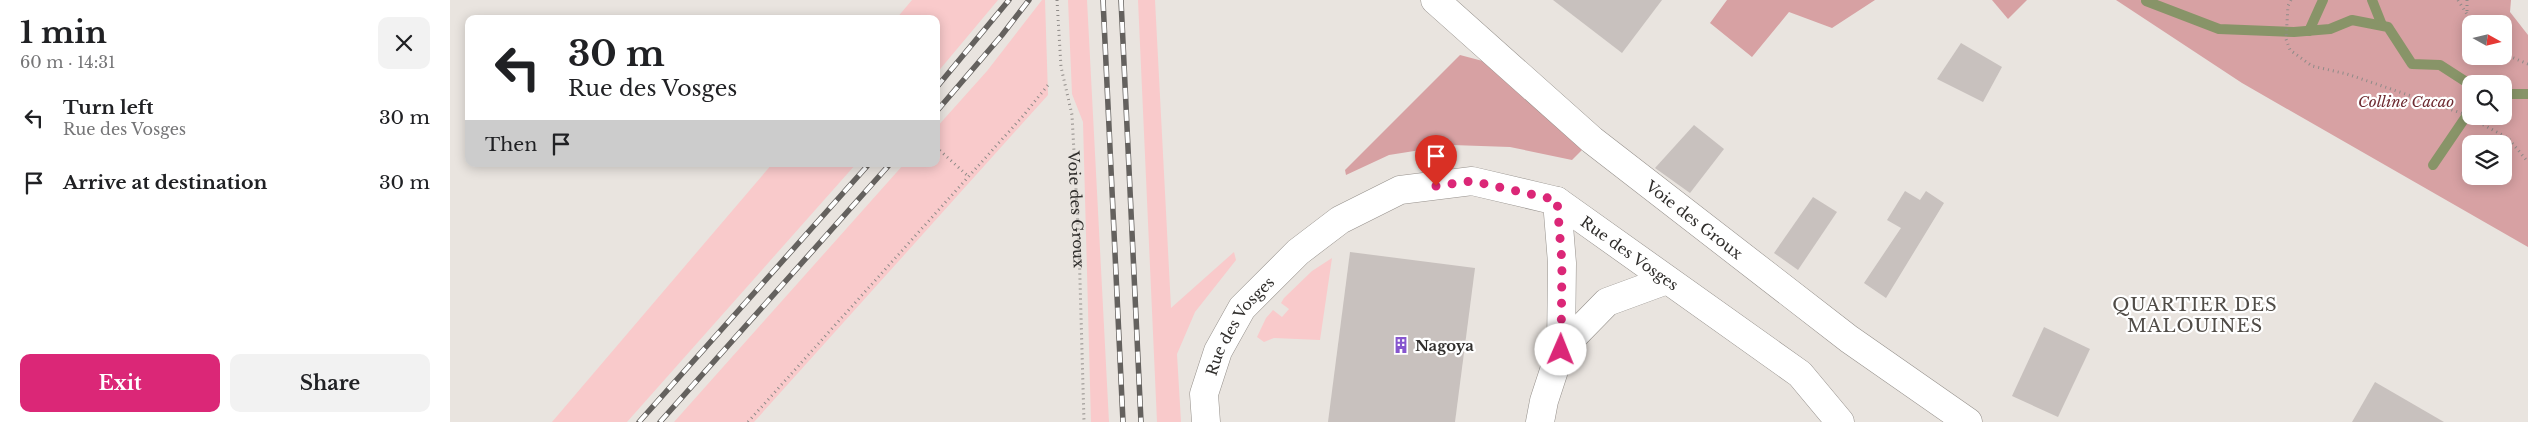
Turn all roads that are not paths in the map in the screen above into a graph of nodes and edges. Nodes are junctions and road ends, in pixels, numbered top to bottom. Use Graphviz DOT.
graph roads {
  1 [pos="1435,0"];
  2 [pos="1557,200"];
  3 [pos="1668,280"];
  4 [pos="1561,350"];
  5 [pos="1206,422"];
  6 [pos="1540,422"];
  7 [pos="1840,422"];
  8 [pos="1968,422"];
  1 -- 8 [label="street, Voie des Groux"];
  2 -- 3 [label="street, Rue des Vosges"];
  2 -- 4 [label="street"];
  2 -- 5 [label="street, Rue des Vosges"];
  3 -- 4 [label="street"];
  3 -- 7 [label="street, Rue des Vosges"];
  4 -- 6 [label="street"];
}
